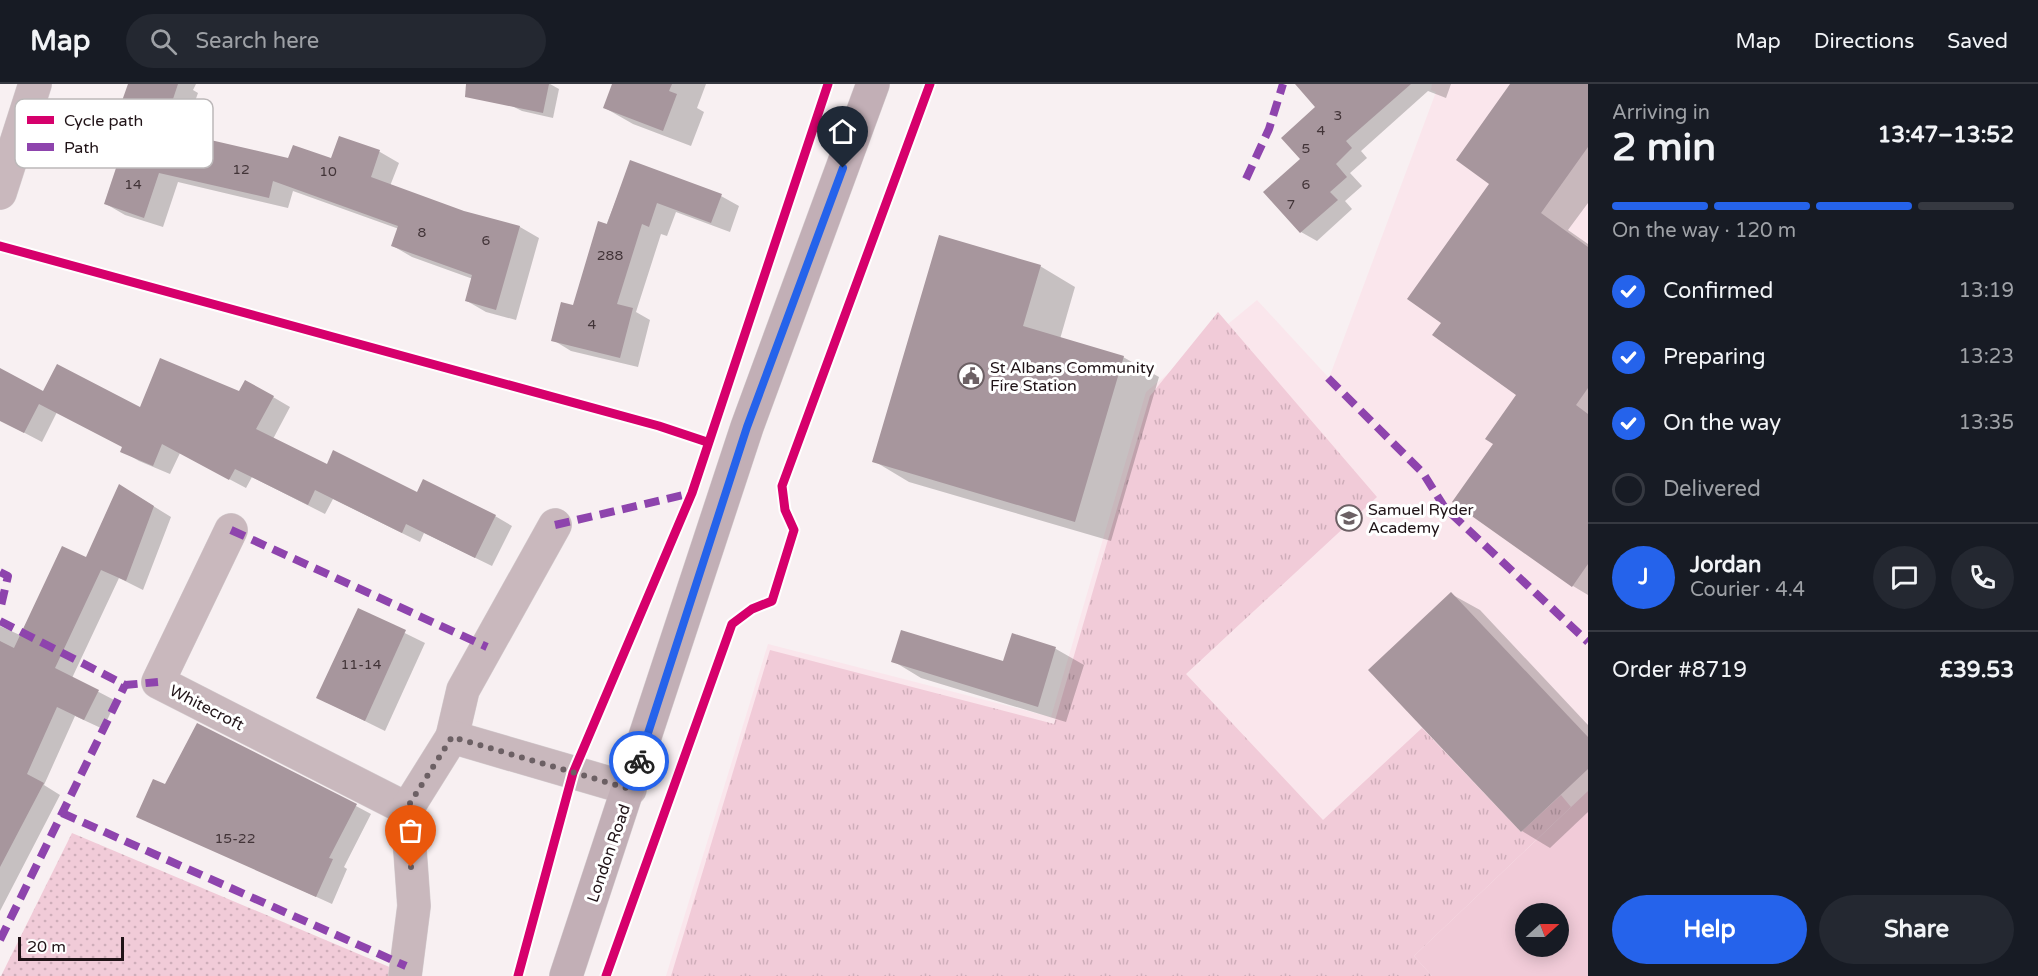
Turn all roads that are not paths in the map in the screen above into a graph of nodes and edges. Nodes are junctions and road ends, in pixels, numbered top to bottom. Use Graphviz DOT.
graph roads {
  1 [pos="35,84"];
  2 [pos="873,84"];
  3 [pos="30,99"];
  4 [pos="15,146"];
  5 [pos="0,193"];
  6 [pos="555,525"];
  7 [pos="231,530"];
  8 [pos="452,737"];
  9 [pos="630,789"];
  10 [pos="407,808"];
  11 [pos="405,976"];
  12 [pos="566,976"];
  1 -- 3 [label="street"];
  2 -- 9 [label="main road, London Road"];
  4 -- 5 [label="street"];
  6 -- 8 [label="street"];
  7 -- 10 [label="street, Whitecroft"];
  8 -- 9 [label="street"];
  8 -- 10 [label="street"];
  9 -- 12 [label="main road, London Road"];
  10 -- 11 [label="street"];
}
